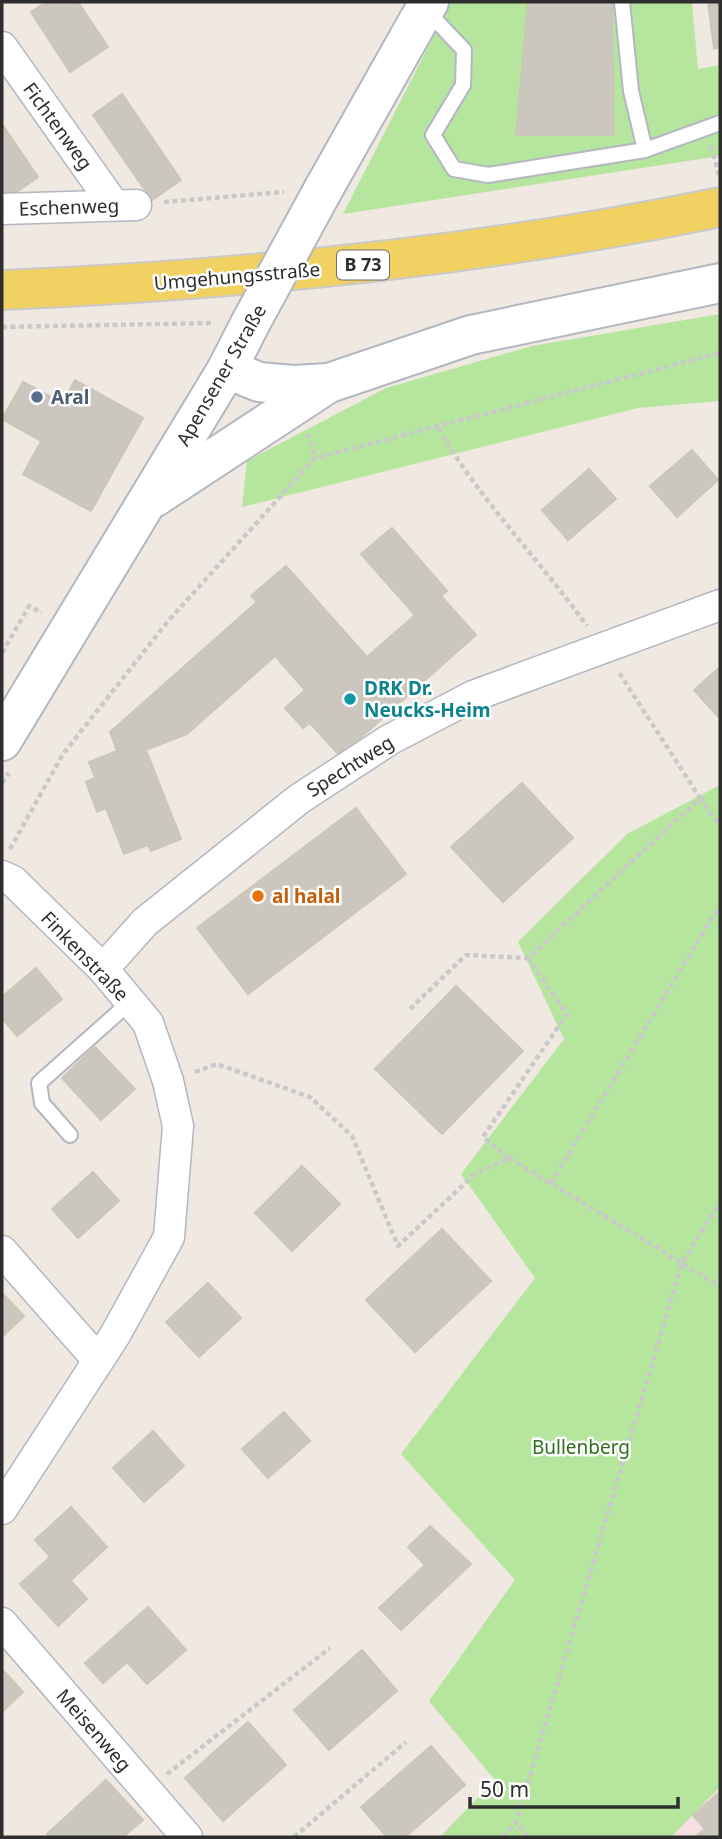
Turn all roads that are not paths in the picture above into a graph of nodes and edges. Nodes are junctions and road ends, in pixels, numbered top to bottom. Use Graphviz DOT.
graph roads {
  1 [pos="622,2"];
  2 [pos="427,6"];
  3 [pos="2,47"];
  4 [pos="713,125"];
  5 [pos="645,150"];
  6 [pos="125,205"];
  7 [pos="720,207"];
  8 [pos="2,209"];
  9 [pos="720,283"];
  10 [pos="2,290"];
  11 [pos="227,369"];
  12 [pos="329,383"];
  13 [pos="145,504"];
  14 [pos="720,605"];
  15 [pos="6,757"];
  16 [pos="3,868"];
  17 [pos="103,969"];
  18 [pos="130,1002"];
  19 [pos="70,1135"];
  20 [pos="2,1251"];
  21 [pos="98,1360"];
  22 [pos="2,1509"];
  23 [pos="2,1623"];
  24 [pos="187,1837"];
  1 -- 5 [label="lane"];
  2 -- 5 [label="lane"];
  2 -- 11 [label="main road, Apensener Straße, bridge"];
  3 -- 6 [label="street, Fichtenweg"];
  4 -- 5 [label="lane"];
  6 -- 8 [label="street, Eschenweg"];
  7 -- 10 [label="main road, Umgehungsstraße / B 73"];
  9 -- 12 [label="main road"];
  11 -- 12 [label="main road"];
  11 -- 13 [label="main road, Apensener Straße"];
  12 -- 13 [label="main road"];
  13 -- 15 [label="main road, Apensener Straße"];
  14 -- 17 [label="street, Spechtweg"];
  16 -- 17 [label="street, Finkenstraße"];
  17 -- 18 [label="street, Finkenstraße"];
  18 -- 19 [label="lane"];
  18 -- 21 [label="street, Finkenstraße"];
  20 -- 21 [label="street"];
  21 -- 22 [label="street, Finkenstraße"];
  23 -- 24 [label="street, Meisenweg"];
}
